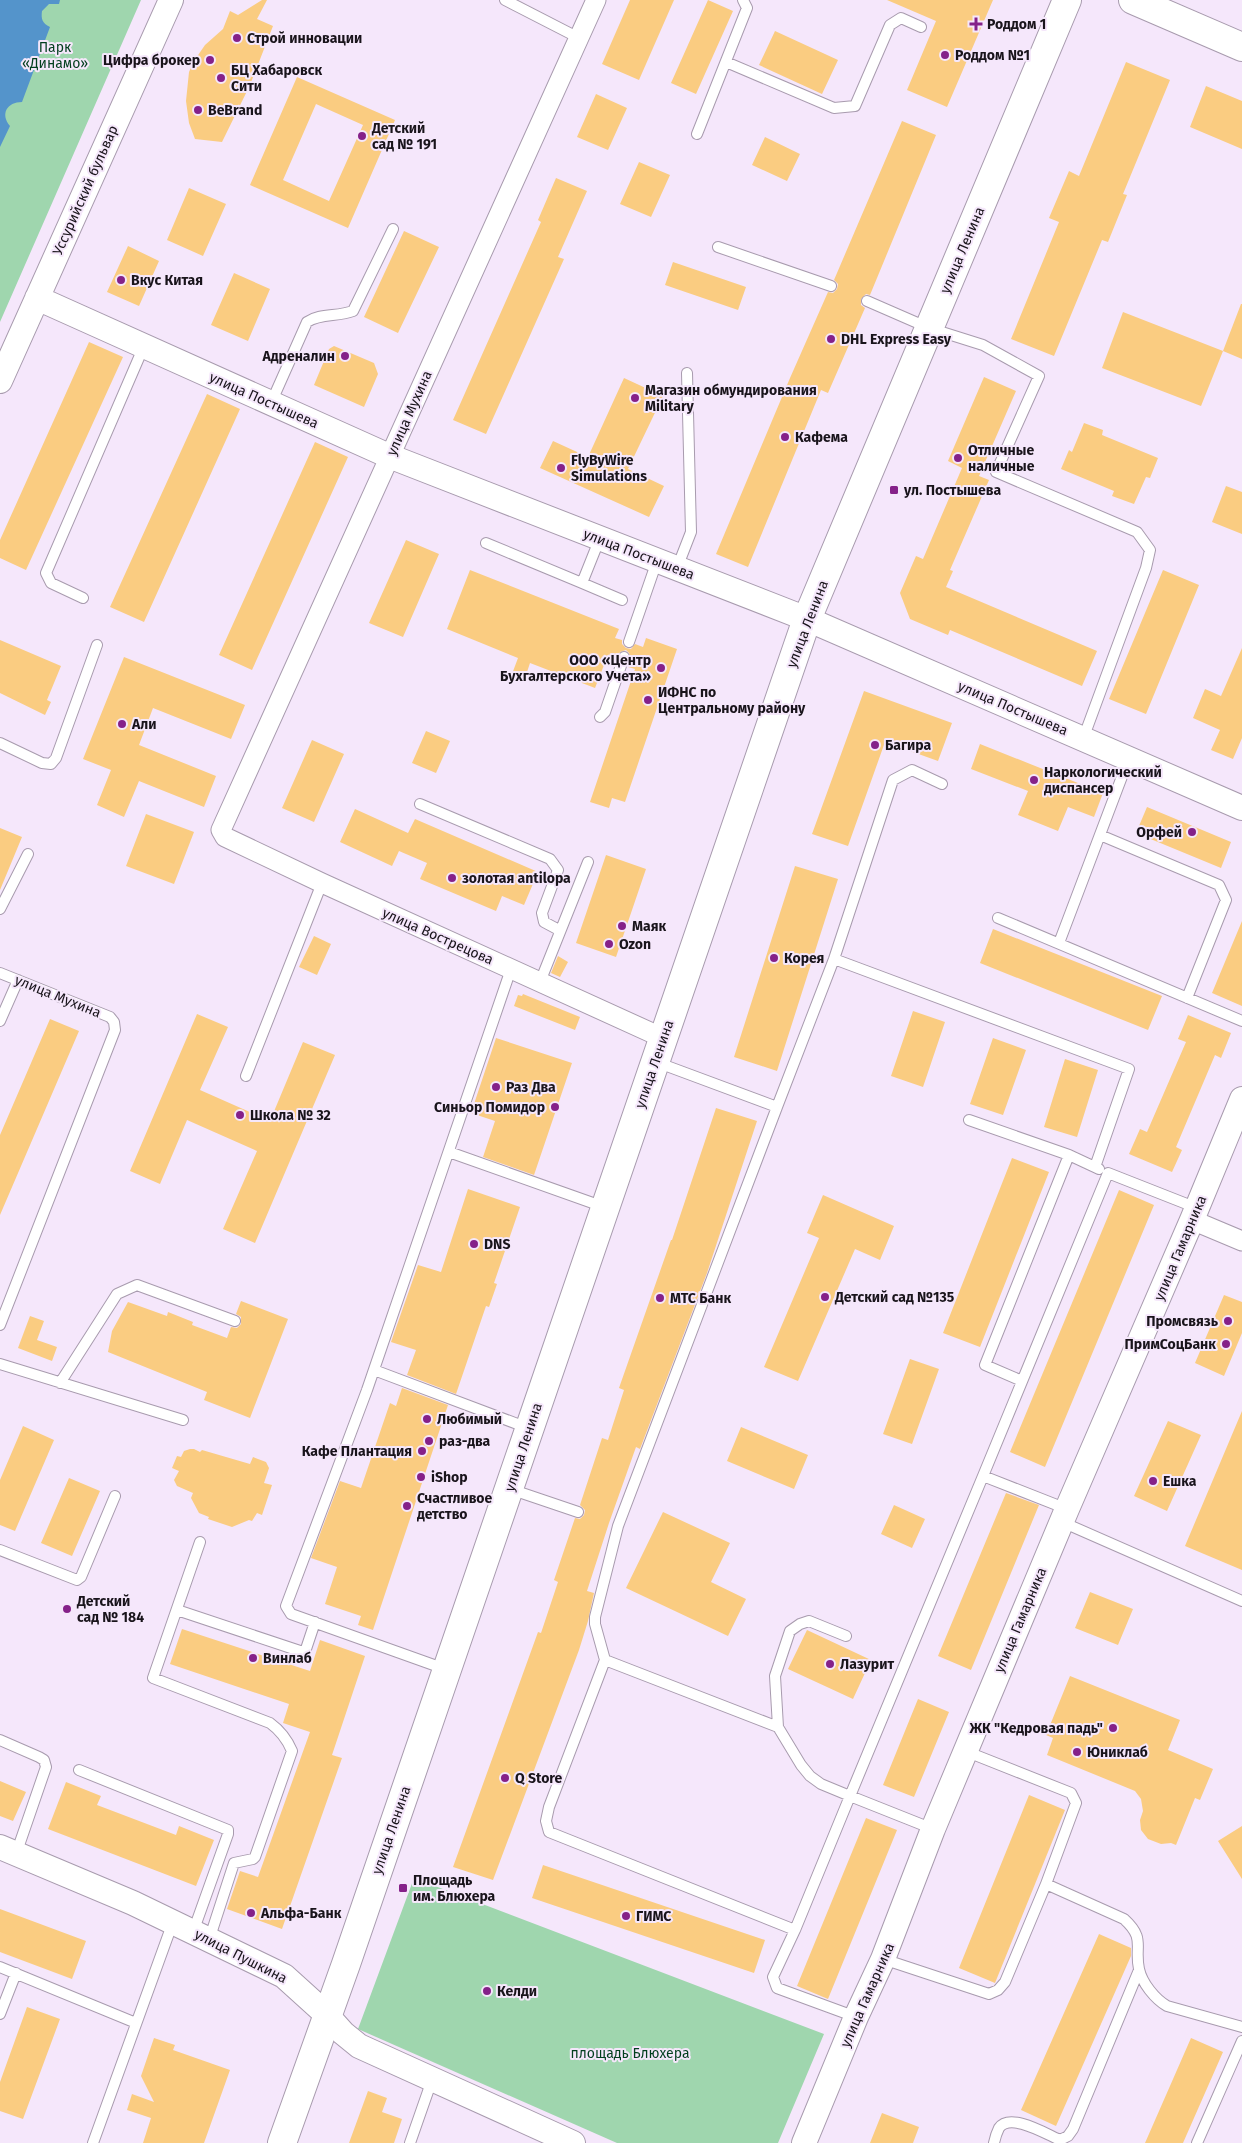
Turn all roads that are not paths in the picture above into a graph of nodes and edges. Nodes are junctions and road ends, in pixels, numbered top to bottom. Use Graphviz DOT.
graph roads {
  1 [pos="171,0"];
  2 [pos="505,0"];
  3 [pos="596,0"];
  4 [pos="743,0"];
  5 [pos="1067,0"];
  6 [pos="1133,0"];
  7 [pos="921,27"];
  8 [pos="578,38"];
  9 [pos="1242,47"];
  10 [pos="726,62"];
  11 [pos="697,134"];
  12 [pos="393,229"];
  13 [pos="718,247"];
  14 [pos="831,286"];
  15 [pos="37,298"];
  16 [pos="868,301"];
  17 [pos="929,328"];
  18 [pos="144,346"];
  19 [pos="687,373"];
  20 [pos="0,381"];
  21 [pos="271,403"];
  22 [pos="389,456"];
  23 [pos="600,538"];
  24 [pos="486,543"];
  25 [pos="667,565"];
  26 [pos="582,583"];
  27 [pos="83,598"];
  28 [pos="622,600"];
  29 [pos="807,619"];
  30 [pos="629,642"];
  31 [pos="97,645"];
  32 [pos="624,657"];
  33 [pos="600,717"];
  34 [pos="1083,739"];
  35 [pos="0,743"];
  36 [pos="1129,758"];
  37 [pos="942,784"];
  38 [pos="420,804"];
  39 [pos="1242,808"];
  40 [pos="222,826"];
  41 [pos="1100,835"];
  42 [pos="28,854"];
  43 [pos="588,862"];
  44 [pos="322,884"];
  45 [pos="0,909"];
  46 [pos="998,918"];
  47 [pos="559,930"];
  48 [pos="1059,943"];
  49 [pos="834,959"];
  50 [pos="511,969"];
  51 [pos="0,973"];
  52 [pos="18,980"];
  53 [pos="540,982"];
  54 [pos="1187,998"];
  55 [pos="0,1021"];
  56 [pos="1242,1021"];
  57 [pos="659,1050"];
  58 [pos="246,1076"];
  59 [pos="1242,1099"];
  60 [pos="777,1107"];
  61 [pos="969,1120"];
  62 [pos="1236,1131"];
  63 [pos="449,1152"];
  64 [pos="1069,1155"];
  65 [pos="1095,1167"];
  66 [pos="1108,1173"];
  67 [pos="604,1207"];
  68 [pos="1195,1214"];
  69 [pos="1242,1241"];
  70 [pos="235,1321"];
  71 [pos="0,1325"];
  72 [pos="0,1364"];
  73 [pos="374,1370"];
  74 [pos="1022,1380"];
  75 [pos="60,1383"];
  76 [pos="183,1420"];
  77 [pos="528,1428"];
  78 [pos="983,1476"];
  79 [pos="509,1489"];
  80 [pos="114,1496"];
  81 [pos="578,1512"];
  82 [pos="1064,1516"];
  83 [pos="200,1542"];
  84 [pos="0,1550"];
  85 [pos="1242,1601"];
  86 [pos="177,1610"];
  87 [pos="315,1622"];
  88 [pos="846,1636"];
  89 [pos="605,1660"];
  90 [pos="446,1669"];
  91 [pos="778,1727"];
  92 [pos="0,1740"];
  93 [pos="965,1751"];
  94 [pos="79,1770"];
  95 [pos="850,1796"];
  96 [pos="933,1829"];
  97 [pos="5,1851"];
  98 [pos="1046,1884"];
  99 [pos="795,1930"];
  100 [pos="192,1931"];
  101 [pos="883,1960"];
  102 [pos="0,1967"];
  103 [pos="1139,1970"];
  104 [pos="16,1973"];
  105 [pos="0,2014"];
  106 [pos="326,2014"];
  107 [pos="856,2017"];
  108 [pos="136,2023"];
  109 [pos="1242,2027"];
  110 [pos="1242,2041"];
  111 [pos="432,2080"];
  112 [pos="93,2143"];
  113 [pos="282,2143"];
  114 [pos="410,2143"];
  115 [pos="573,2143"];
  116 [pos="804,2143"];
  117 [pos="994,2143"];
  118 [pos="1197,2143"];
  1 -- 15 [label="street, Уссурийский бульвар"];
  2 -- 8 [label="lane"];
  3 -- 8 [label="street, улица Мухина"];
  4 -- 10 [label="lane"];
  5 -- 17 [label="main road, улица Ленина"];
  6 -- 9 [label="main road"];
  7 -- 10 [label="lane"];
  8 -- 22 [label="street, улица Мухина"];
  10 -- 11 [label="lane"];
  12 -- 21 [label="lane"];
  13 -- 14 [label="lane"];
  15 -- 18 [label="street, улица Постышева"];
  15 -- 20 [label="street, Уссурийский бульвар"];
  16 -- 17 [label="lane"];
  17 -- 29 [label="main road, улица Ленина"];
  17 -- 34 [label="lane"];
  18 -- 21 [label="street, улица Постышева"];
  18 -- 27 [label="lane"];
  19 -- 25 [label="lane"];
  21 -- 22 [label="street, улица Постышева"];
  22 -- 23 [label="street, улица Постышева"];
  22 -- 40 [label="street, улица Мухина"];
  23 -- 25 [label="street, улица Постышева"];
  23 -- 26 [label="lane"];
  24 -- 26 [label="lane"];
  25 -- 29 [label="street, улица Постышева"];
  25 -- 30 [label="lane"];
  26 -- 28 [label="lane"];
  29 -- 34 [label="street, улица Постышева"];
  29 -- 57 [label="main road, улица Ленина"];
  31 -- 35 [label="lane"];
  32 -- 33 [label="lane"];
  34 -- 36 [label="street, улица Постышева"];
  36 -- 39 [label="street, улица Постышева"];
  36 -- 41 [label="lane"];
  37 -- 49 [label="lane"];
  38 -- 47 [label="lane"];
  40 -- 44 [label="street, улица Вострецова"];
  41 -- 48 [label="lane"];
  41 -- 54 [label="lane"];
  42 -- 45 [label="lane"];
  43 -- 47 [label="lane"];
  44 -- 50 [label="street, улица Вострецова"];
  44 -- 58 [label="lane"];
  46 -- 48 [label="lane"];
  47 -- 53 [label="lane"];
  48 -- 54 [label="lane"];
  49 -- 60 [label="lane"];
  49 -- 65 [label="lane"];
  50 -- 53 [label="street, улица Вострецова"];
  50 -- 63 [label="lane"];
  51 -- 52 [label="lane, улица Мухина"];
  52 -- 55 [label="lane"];
  52 -- 71 [label="lane, улица Мухина"];
  53 -- 57 [label="street, улица Вострецова"];
  54 -- 56 [label="lane"];
  57 -- 60 [label="lane"];
  57 -- 67 [label="main road, улица Ленина"];
  59 -- 62 [label="street, улица Гамарника"];
  60 -- 89 [label="lane"];
  61 -- 64 [label="lane"];
  62 -- 68 [label="street, улица Гамарника"];
  63 -- 67 [label="lane"];
  63 -- 73 [label="lane"];
  64 -- 65 [label="lane"];
  64 -- 74 [label="lane"];
  65 -- 66 [label="lane"];
  66 -- 68 [label="lane"];
  66 -- 74 [label="lane"];
  67 -- 77 [label="main road, улица Ленина"];
  68 -- 69 [label="street"];
  68 -- 82 [label="street, улица Гамарника"];
  70 -- 75 [label="lane"];
  72 -- 75 [label="lane"];
  73 -- 77 [label="lane"];
  73 -- 87 [label="lane"];
  74 -- 78 [label="lane"];
  75 -- 76 [label="lane"];
  77 -- 79 [label="main road, улица Ленина"];
  78 -- 82 [label="lane"];
  78 -- 95 [label="lane"];
  79 -- 81 [label="lane"];
  79 -- 90 [label="main road, улица Ленина"];
  80 -- 84 [label="lane"];
  82 -- 85 [label="lane"];
  82 -- 93 [label="street, улица Гамарника"];
  83 -- 86 [label="lane"];
  86 -- 87 [label="lane"];
  86 -- 100 [label="lane"];
  87 -- 90 [label="lane"];
  88 -- 91 [label="lane"];
  89 -- 91 [label="lane"];
  89 -- 99 [label="lane"];
  90 -- 106 [label="main road, улица Ленина"];
  91 -- 95 [label="lane"];
  92 -- 97 [label="lane"];
  93 -- 96 [label="street, улица Гамарника"];
  93 -- 98 [label="lane"];
  94 -- 100 [label="lane"];
  95 -- 96 [label="lane"];
  95 -- 99 [label="lane"];
  96 -- 101 [label="street, улица Гамарника"];
  97 -- 100 [label="street, улица Пушкина"];
  98 -- 101 [label="lane"];
  98 -- 103 [label="lane"];
  99 -- 107 [label="lane"];
  100 -- 106 [label="street, улица Пушкина"];
  100 -- 108 [label="lane"];
  101 -- 107 [label="street, улица Гамарника"];
  102 -- 104 [label="lane"];
  103 -- 109 [label="lane"];
  103 -- 117 [label="lane"];
  104 -- 105 [label="lane"];
  104 -- 108 [label="lane"];
  106 -- 111 [label="street, улица Пушкина"];
  106 -- 113 [label="main road, улица Ленина"];
  107 -- 116 [label="street, улица Гамарника"];
  108 -- 112 [label="lane"];
  110 -- 118 [label="lane"];
  111 -- 114 [label="lane"];
  111 -- 115 [label="street, улица Пушкина"];
}
